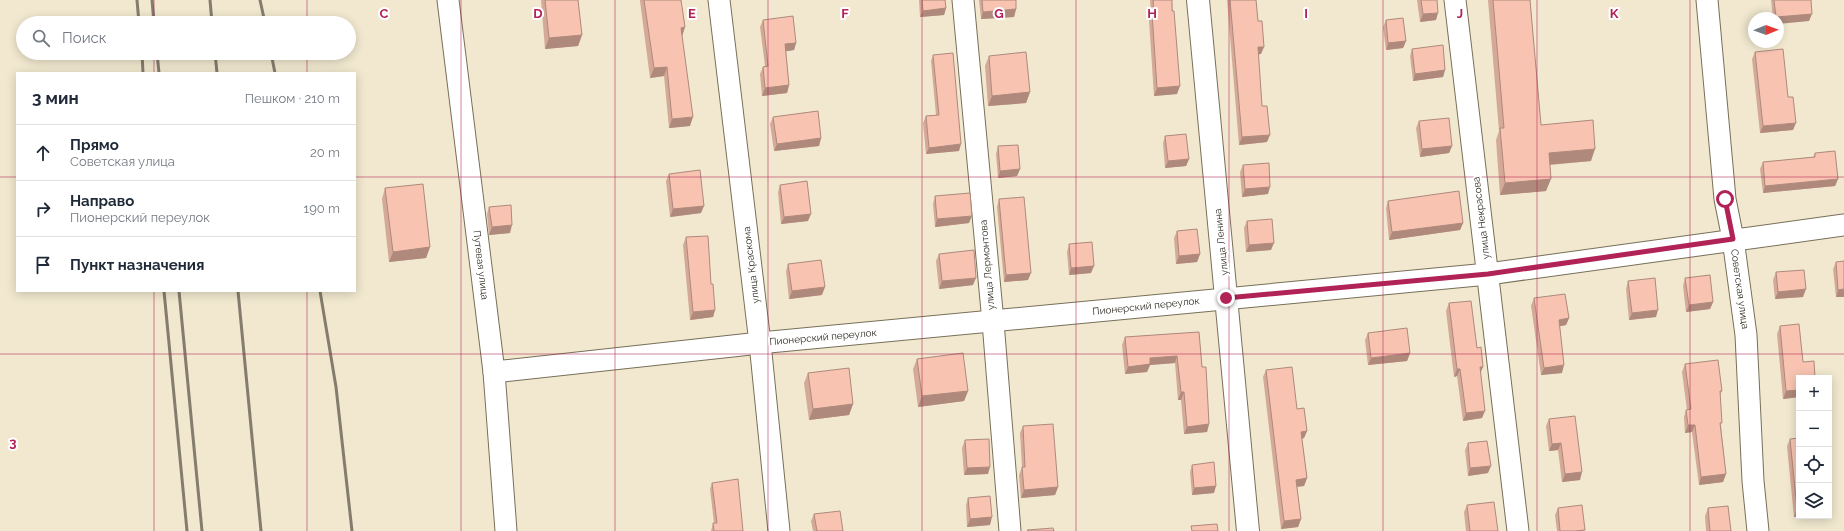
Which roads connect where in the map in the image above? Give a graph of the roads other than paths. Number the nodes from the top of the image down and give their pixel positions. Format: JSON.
{"nodes":[{"id":1,"x":448,"y":0,"type":"edge"},
{"id":2,"x":719,"y":0,"type":"edge"},
{"id":3,"x":963,"y":0,"type":"edge"},
{"id":4,"x":1198,"y":0,"type":"edge"},
{"id":5,"x":1456,"y":0,"type":"edge"},
{"id":6,"x":1707,"y":0,"type":"edge"},
{"id":7,"x":1844,"y":225,"type":"edge"},
{"id":8,"x":1733,"y":239,"type":"junction"},
{"id":9,"x":1488,"y":274,"type":"junction"},
{"id":10,"x":1226,"y":298,"type":"junction"},
{"id":11,"x":993,"y":322,"type":"junction"},
{"id":12,"x":760,"y":343,"type":"junction"},
{"id":13,"x":494,"y":372,"type":"junction"},
{"id":14,"x":506,"y":531,"type":"edge"},
{"id":15,"x":780,"y":531,"type":"edge"},
{"id":16,"x":1010,"y":531,"type":"edge"},
{"id":17,"x":1248,"y":531,"type":"edge"},
{"id":18,"x":1518,"y":531,"type":"edge"},
{"id":19,"x":1758,"y":531,"type":"edge"}],
"edges":[{"from":1,"to":13,"type":"street","name":"Путевая улица"},
{"from":2,"to":12,"type":"street","name":"улица Краскома"},
{"from":3,"to":11,"type":"street","name":"улица Лермонтова"},
{"from":4,"to":10,"type":"main road","name":"улица Ленина"},
{"from":5,"to":9,"type":"street","name":"улица Некрасова"},
{"from":6,"to":8,"type":"street","name":"Советская улица"},
{"from":7,"to":8,"type":"street","name":"Пионерский переулок"},
{"from":8,"to":9,"type":"street","name":"Пионерский переулок"},
{"from":8,"to":19,"type":"street","name":"Советская улица"},
{"from":9,"to":10,"type":"street","name":"Пионерский переулок"},
{"from":9,"to":18,"type":"street","name":"улица Некрасова"},
{"from":10,"to":11,"type":"street","name":"Пионерский переулок"},
{"from":10,"to":17,"type":"main road","name":"улица Ленина"},
{"from":11,"to":12,"type":"street","name":"Пионерский переулок"},
{"from":11,"to":16,"type":"street","name":"улица Лермонтова"},
{"from":12,"to":13,"type":"street","name":"Пионерский переулок"},
{"from":12,"to":15,"type":"street","name":"улица Краскома"},
{"from":13,"to":14,"type":"street","name":"Путевая улица"}]}
